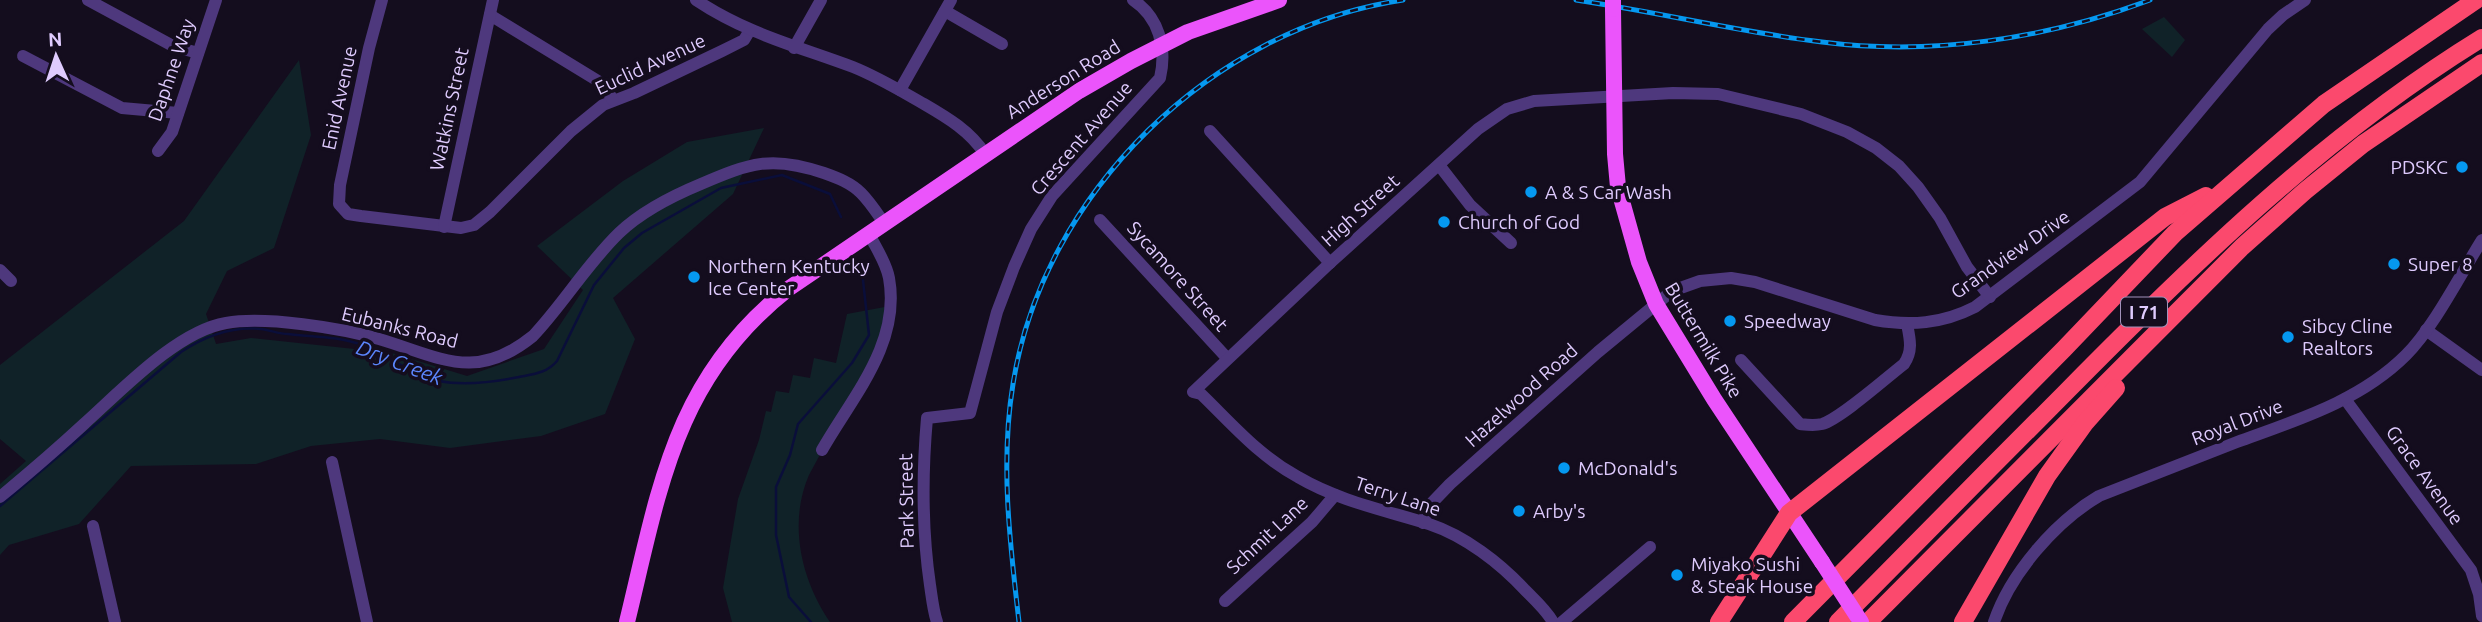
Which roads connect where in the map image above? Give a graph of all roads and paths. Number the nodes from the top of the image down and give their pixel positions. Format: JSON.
{"nodes":[{"id":1,"x":88,"y":0,"type":"edge"},
{"id":2,"x":216,"y":0,"type":"edge"},
{"id":3,"x":382,"y":0,"type":"edge"},
{"id":4,"x":493,"y":0,"type":"edge"},
{"id":5,"x":696,"y":0,"type":"edge"},
{"id":6,"x":821,"y":0,"type":"edge"},
{"id":7,"x":1133,"y":0,"type":"edge"},
{"id":8,"x":1279,"y":0,"type":"edge"},
{"id":9,"x":1613,"y":0,"type":"edge"},
{"id":10,"x":2305,"y":0,"type":"edge"},
{"id":11,"x":2476,"y":0,"type":"edge"},
{"id":12,"x":948,"y":6,"type":"edge"},
{"id":13,"x":489,"y":15,"type":"junction"},
{"id":14,"x":750,"y":30,"type":"junction"},
{"id":15,"x":2482,"y":38,"type":"edge"},
{"id":16,"x":1002,"y":44,"type":"dead end"},
{"id":17,"x":1161,"y":45,"type":"junction"},
{"id":18,"x":794,"y":48,"type":"junction"},
{"id":19,"x":198,"y":53,"type":"junction"},
{"id":20,"x":23,"y":55,"type":"dead end"},
{"id":21,"x":2482,"y":64,"type":"edge"},
{"id":22,"x":900,"y":90,"type":"junction"},
{"id":23,"x":1614,"y":97,"type":"junction"},
{"id":24,"x":613,"y":100,"type":"junction"},
{"id":25,"x":178,"y":113,"type":"junction"},
{"id":26,"x":2395,"y":123,"type":"junction"},
{"id":27,"x":1210,"y":131,"type":"dead end"},
{"id":28,"x":158,"y":151,"type":"dead end"},
{"id":29,"x":985,"y":154,"type":"junction"},
{"id":30,"x":1439,"y":165,"type":"junction"},
{"id":31,"x":2229,"y":184,"type":"junction"},
{"id":32,"x":339,"y":204,"type":"joint"},
{"id":33,"x":1100,"y":220,"type":"dead end"},
{"id":34,"x":884,"y":223,"type":"junction"},
{"id":35,"x":444,"y":227,"type":"junction"},
{"id":36,"x":869,"y":233,"type":"junction"},
{"id":37,"x":2482,"y":240,"type":"edge"},
{"id":38,"x":1511,"y":243,"type":"dead end"},
{"id":39,"x":1330,"y":263,"type":"junction"},
{"id":40,"x":0,"y":270,"type":"edge"},
{"id":41,"x":11,"y":281,"type":"dead end"},
{"id":42,"x":1990,"y":297,"type":"junction"},
{"id":43,"x":1656,"y":304,"type":"junction"},
{"id":44,"x":1907,"y":324,"type":"junction"},
{"id":45,"x":2426,"y":330,"type":"junction"},
{"id":46,"x":1227,"y":358,"type":"junction"},
{"id":47,"x":1741,"y":360,"type":"dead end"},
{"id":48,"x":2482,"y":370,"type":"edge"},
{"id":49,"x":2345,"y":399,"type":"junction"},
{"id":50,"x":967,"y":414,"type":"joint"},
{"id":51,"x":1223,"y":416,"type":"joint"},
{"id":52,"x":822,"y":450,"type":"dead end"},
{"id":53,"x":332,"y":462,"type":"dead end"},
{"id":54,"x":1335,"y":495,"type":"junction"},
{"id":55,"x":0,"y":497,"type":"edge"},
{"id":56,"x":1788,"y":513,"type":"junction"},
{"id":57,"x":1423,"y":523,"type":"junction"},
{"id":58,"x":93,"y":526,"type":"dead end"},
{"id":59,"x":1650,"y":547,"type":"dead end"},
{"id":60,"x":1225,"y":601,"type":"dead end"},
{"id":61,"x":2482,"y":616,"type":"edge"},
{"id":62,"x":115,"y":622,"type":"edge"},
{"id":63,"x":368,"y":622,"type":"edge"},
{"id":64,"x":627,"y":622,"type":"edge"},
{"id":65,"x":937,"y":622,"type":"edge"},
{"id":66,"x":1553,"y":622,"type":"edge"},
{"id":67,"x":1562,"y":622,"type":"edge"},
{"id":68,"x":1719,"y":622,"type":"edge"},
{"id":69,"x":1793,"y":622,"type":"edge"},
{"id":70,"x":1838,"y":622,"type":"edge"},
{"id":71,"x":1861,"y":622,"type":"edge"},
{"id":72,"x":1868,"y":622,"type":"edge"},
{"id":73,"x":1963,"y":622,"type":"edge"},
{"id":74,"x":1994,"y":622,"type":"edge"}],
"edges":[{"from":1,"to":19,"type":"street"},
{"from":2,"to":19,"type":"street","name":"Daphne Way"},
{"from":3,"to":32,"type":"street","name":"Enid Avenue"},
{"from":4,"to":13,"type":"street","name":"Watkins Street"},
{"from":5,"to":14,"type":"street"},
{"from":6,"to":18,"type":"street"},
{"from":7,"to":17,"type":"street"},
{"from":8,"to":17,"type":"main road","name":"Anderson Road"},
{"from":9,"to":23,"type":"main road","name":"Buttermilk Pike"},
{"from":10,"to":42,"type":"street","name":"Grandview Drive"},
{"from":11,"to":31,"type":"highway","number":"I 71"},
{"from":12,"to":16,"type":"street"},
{"from":12,"to":22,"type":"street"},
{"from":13,"to":24,"type":"street"},
{"from":13,"to":35,"type":"street","name":"Watkins Street"},
{"from":14,"to":18,"type":"street"},
{"from":14,"to":24,"type":"street","name":"Euclid Avenue"},
{"from":15,"to":70,"type":"highway","number":"I 71"},
{"from":17,"to":29,"type":"main road","name":"Anderson Road"},
{"from":17,"to":50,"type":"street","name":"Crescent Avenue"},
{"from":18,"to":22,"type":"street"},
{"from":19,"to":25,"type":"street","name":"Daphne Way"},
{"from":20,"to":25,"type":"street"},
{"from":21,"to":26,"type":"highway"},
{"from":22,"to":29,"type":"street"},
{"from":23,"to":30,"type":"street","name":"High Street"},
{"from":23,"to":42,"type":"street","name":"High Street"},
{"from":23,"to":43,"type":"main road","name":"Buttermilk Pike"},
{"from":24,"to":35,"type":"street","name":"Euclid Avenue"},
{"from":25,"to":28,"type":"street","name":"Daphne Way"},
{"from":26,"to":72,"type":"highway"},
{"from":26,"to":73,"type":"highway"},
{"from":27,"to":39,"type":"street"},
{"from":29,"to":34,"type":"main road","name":"Anderson Road"},
{"from":30,"to":38,"type":"street"},
{"from":30,"to":39,"type":"street","name":"High Street"},
{"from":31,"to":56,"type":"highway"},
{"from":31,"to":69,"type":"highway","number":"I 71"},
{"from":32,"to":35,"type":"street","name":"Euclid Avenue"},
{"from":33,"to":46,"type":"street","name":"Sycamore Street"},
{"from":34,"to":36,"type":"main road","name":"Anderson Road"},
{"from":34,"to":55,"type":"street","name":"Eubanks Road"},
{"from":36,"to":52,"type":"street"},
{"from":36,"to":64,"type":"main road","name":"Anderson Road"},
{"from":37,"to":45,"type":"street","name":"Royal Drive"},
{"from":39,"to":46,"type":"street","name":"High Street"},
{"from":40,"to":41,"type":"street"},
{"from":42,"to":44,"type":"street","name":"Grandview Drive"},
{"from":43,"to":44,"type":"street","name":"Grandview Drive"},
{"from":43,"to":56,"type":"main road","name":"Buttermilk Pike"},
{"from":43,"to":57,"type":"street","name":"Hazelwood Road"},
{"from":44,"to":47,"type":"street"},
{"from":45,"to":48,"type":"street"},
{"from":45,"to":49,"type":"street","name":"Royal Drive"},
{"from":46,"to":51,"type":"street","name":"High Street"},
{"from":49,"to":61,"type":"street","name":"Grace Avenue"},
{"from":49,"to":74,"type":"street","name":"Royal Drive"},
{"from":50,"to":65,"type":"street","name":"Park Street"},
{"from":51,"to":54,"type":"street","name":"Terry Lane"},
{"from":53,"to":63,"type":"street"},
{"from":54,"to":57,"type":"street","name":"Terry Lane"},
{"from":54,"to":60,"type":"street","name":"Schmit Lane"},
{"from":56,"to":68,"type":"highway"},
{"from":56,"to":71,"type":"main road","name":"Buttermilk Pike","bridge":true},
{"from":57,"to":66,"type":"street","name":"Terry Lane"},
{"from":58,"to":62,"type":"street"},
{"from":59,"to":67,"type":"street"}]}
